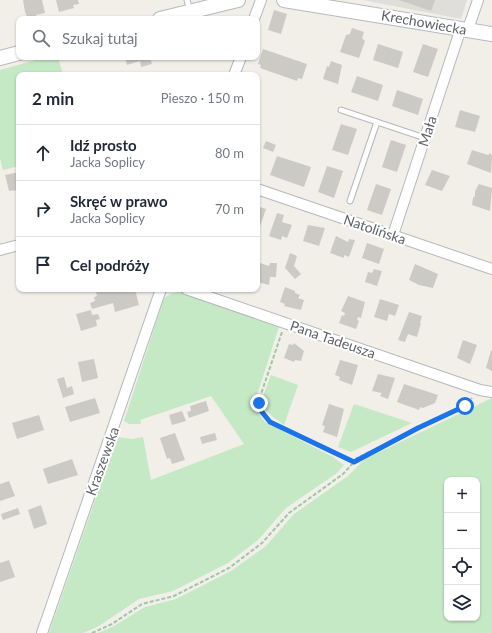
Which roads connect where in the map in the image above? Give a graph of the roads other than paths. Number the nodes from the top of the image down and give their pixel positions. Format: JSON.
{"nodes":[{"id":1,"x":238,"y":0,"type":"edge"},
{"id":2,"x":261,"y":0,"type":"edge"},
{"id":3,"x":284,"y":0,"type":"edge"},
{"id":4,"x":478,"y":0,"type":"edge"},
{"id":5,"x":188,"y":6,"type":"edge"},
{"id":6,"x":166,"y":16,"type":"edge"},
{"id":7,"x":255,"y":16,"type":"edge"},
{"id":8,"x":464,"y":28,"type":"junction"},
{"id":9,"x":492,"y":34,"type":"edge"},
{"id":10,"x":16,"y":55,"type":"edge"},
{"id":11,"x":0,"y":58,"type":"edge"},
{"id":12,"x":240,"y":60,"type":"edge"},
{"id":13,"x":235,"y":72,"type":"edge"},
{"id":14,"x":341,"y":110,"type":"dead end"},
{"id":15,"x":377,"y":122,"type":"junction"},
{"id":16,"x":425,"y":138,"type":"junction"},
{"id":17,"x":260,"y":190,"type":"edge"},
{"id":18,"x":350,"y":201,"type":"dead end"},
{"id":19,"x":394,"y":235,"type":"junction"},
{"id":20,"x":16,"y":246,"type":"edge"},
{"id":21,"x":0,"y":250,"type":"edge"},
{"id":22,"x":492,"y":268,"type":"edge"},
{"id":23,"x":160,"y":292,"type":"edge"},
{"id":24,"x":195,"y":292,"type":"edge"},
{"id":25,"x":492,"y":392,"type":"edge"},
{"id":26,"x":42,"y":633,"type":"edge"}],
"edges":[{"from":1,"to":5,"type":"street"},
{"from":2,"to":7,"type":"street"},
{"from":3,"to":8,"type":"street","name":"Krechowiecka"},
{"from":4,"to":8,"type":"street","name":"Mała"},
{"from":5,"to":6,"type":"street"},
{"from":8,"to":9,"type":"street","name":"Krechowiecka"},
{"from":8,"to":16,"type":"street","name":"Mała"},
{"from":10,"to":11,"type":"street"},
{"from":12,"to":13,"type":"street"},
{"from":14,"to":15,"type":"lane"},
{"from":15,"to":16,"type":"lane"},
{"from":15,"to":18,"type":"lane"},
{"from":16,"to":19,"type":"street","name":"Mała"},
{"from":17,"to":19,"type":"street","name":"Natolińska"},
{"from":19,"to":22,"type":"street","name":"Natolińska"},
{"from":20,"to":21,"type":"street"},
{"from":23,"to":26,"type":"street","name":"Kraszewska"},
{"from":24,"to":25,"type":"street","name":"Pana Tadeusza"}]}
